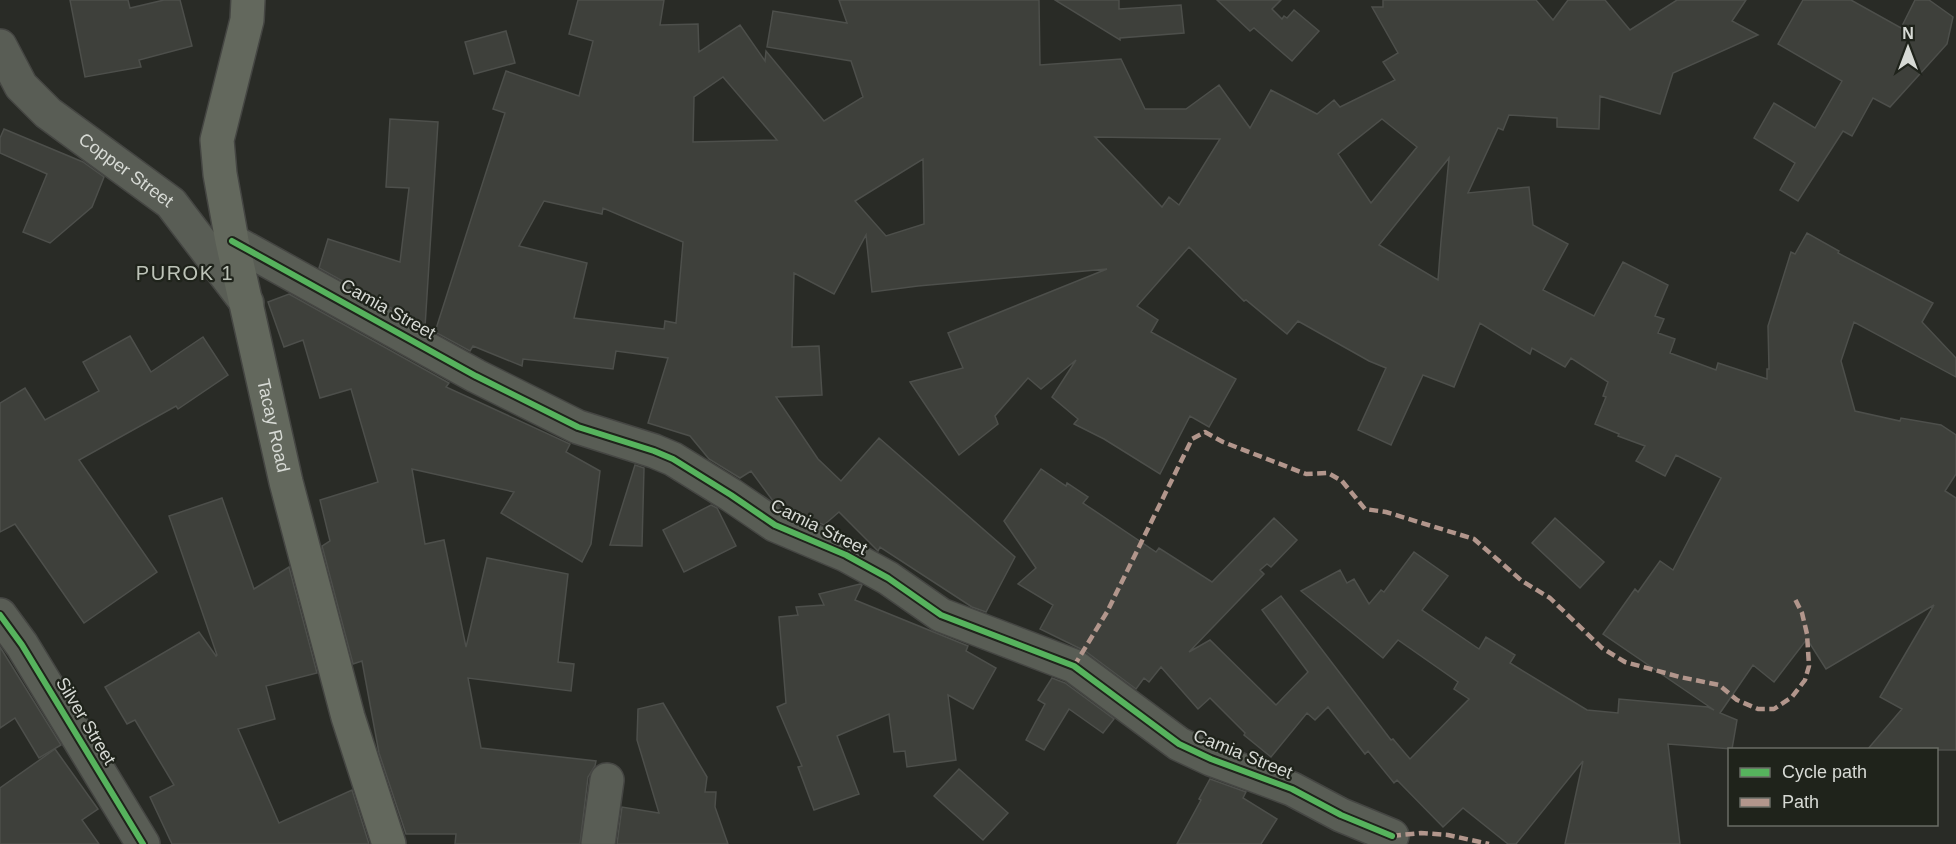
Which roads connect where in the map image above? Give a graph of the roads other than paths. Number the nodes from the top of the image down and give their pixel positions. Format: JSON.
{"nodes":[{"id":1,"x":248,"y":0,"type":"edge"},
{"id":2,"x":0,"y":46,"type":"edge"},
{"id":3,"x":232,"y":242,"type":"junction"},
{"id":4,"x":246,"y":303,"type":"junction"},
{"id":5,"x":0,"y":615,"type":"edge"},
{"id":6,"x":607,"y":780,"type":"dead end"},
{"id":7,"x":1392,"y":836,"type":"dead end"},
{"id":8,"x":143,"y":844,"type":"edge"},
{"id":9,"x":389,"y":844,"type":"edge"},
{"id":10,"x":598,"y":844,"type":"edge"}],
"edges":[{"from":1,"to":3,"type":"main road","name":"Tacay Road"},
{"from":2,"to":4,"type":"street","name":"Copper Street"},
{"from":3,"to":4,"type":"main road","name":"Tacay Road"},
{"from":3,"to":7,"type":"street","name":"Camia Street"},
{"from":4,"to":9,"type":"main road","name":"Tacay Road"},
{"from":5,"to":8,"type":"street","name":"Silver Street"},
{"from":6,"to":10,"type":"street"}]}
